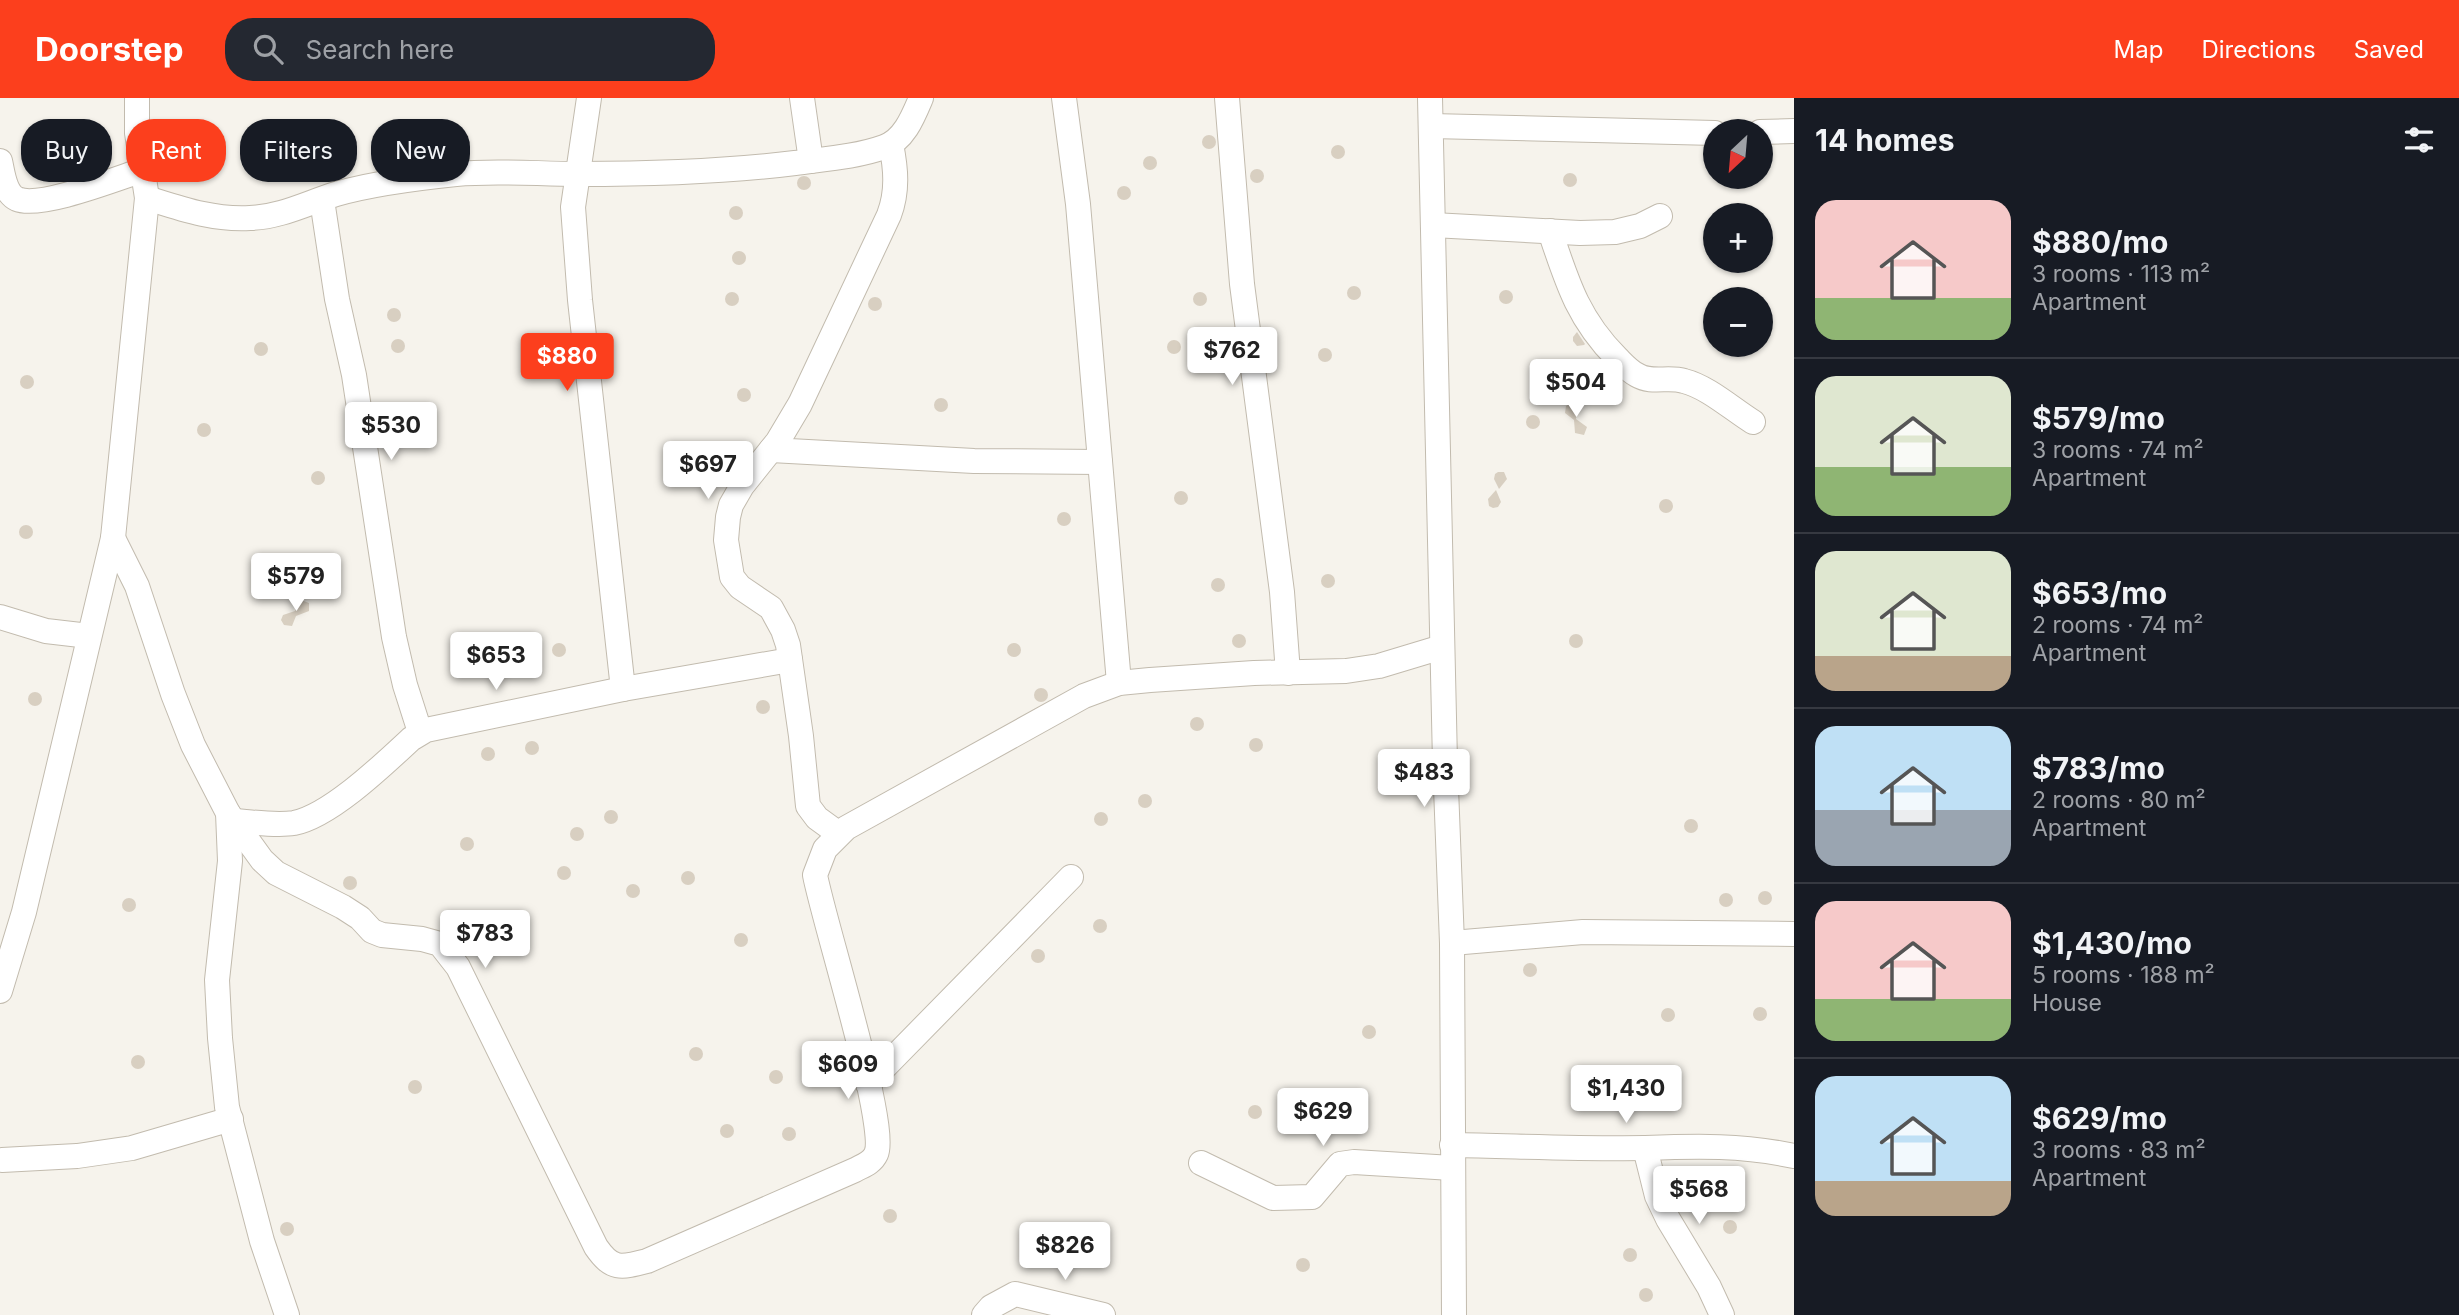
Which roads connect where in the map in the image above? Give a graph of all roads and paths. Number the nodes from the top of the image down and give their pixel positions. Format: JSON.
{"nodes":[{"id":1,"x":137,"y":98,"type":"edge"},
{"id":2,"x":589,"y":98,"type":"edge"},
{"id":3,"x":802,"y":98,"type":"edge"},
{"id":4,"x":921,"y":98,"type":"edge"},
{"id":5,"x":1064,"y":98,"type":"edge"},
{"id":6,"x":1227,"y":98,"type":"edge"},
{"id":7,"x":1430,"y":98,"type":"edge"},
{"id":8,"x":137,"y":119,"type":"edge"},
{"id":9,"x":1431,"y":126,"type":"junction"},
{"id":10,"x":1794,"y":131,"type":"edge"},
{"id":11,"x":1773,"y":132,"type":"edge"},
{"id":12,"x":1703,"y":133,"type":"edge"},
{"id":13,"x":891,"y":144,"type":"junction"},
{"id":14,"x":0,"y":161,"type":"edge"},
{"id":15,"x":811,"y":161,"type":"junction"},
{"id":16,"x":578,"y":174,"type":"junction"},
{"id":17,"x":126,"y":175,"type":"edge"},
{"id":18,"x":145,"y":182,"type":"edge"},
{"id":19,"x":147,"y":198,"type":"junction"},
{"id":20,"x":322,"y":200,"type":"junction"},
{"id":21,"x":1660,"y":216,"type":"dead end"},
{"id":22,"x":1433,"y":225,"type":"junction"},
{"id":23,"x":1550,"y":231,"type":"junction"},
{"id":24,"x":1753,"y":422,"type":"dead end"},
{"id":25,"x":771,"y":450,"type":"junction"},
{"id":26,"x":1100,"y":462,"type":"junction"},
{"id":27,"x":113,"y":538,"type":"junction"},
{"id":28,"x":0,"y":617,"type":"edge"},
{"id":29,"x":89,"y":636,"type":"junction"},
{"id":30,"x":1443,"y":647,"type":"junction"},
{"id":31,"x":790,"y":660,"type":"junction"},
{"id":32,"x":1288,"y":673,"type":"junction"},
{"id":33,"x":1119,"y":683,"type":"junction"},
{"id":34,"x":623,"y":689,"type":"junction"},
{"id":35,"x":420,"y":732,"type":"junction"},
{"id":36,"x":231,"y":817,"type":"junction"},
{"id":37,"x":839,"y":834,"type":"junction"},
{"id":38,"x":1071,"y":877,"type":"dead end"},
{"id":39,"x":1794,"y":934,"type":"edge"},
{"id":40,"x":1452,"y":943,"type":"junction"},
{"id":41,"x":0,"y":991,"type":"edge"},
{"id":42,"x":868,"y":1084,"type":"junction"},
{"id":43,"x":231,"y":1119,"type":"junction"},
{"id":44,"x":1645,"y":1148,"type":"junction"},
{"id":45,"x":1794,"y":1156,"type":"edge"},
{"id":46,"x":1452,"y":1157,"type":"junction"},
{"id":47,"x":2,"y":1160,"type":"dead end"},
{"id":48,"x":1201,"y":1163,"type":"dead end"},
{"id":49,"x":287,"y":1315,"type":"edge"},
{"id":50,"x":984,"y":1315,"type":"edge"},
{"id":51,"x":1103,"y":1315,"type":"edge"},
{"id":52,"x":1454,"y":1315,"type":"edge"},
{"id":53,"x":1722,"y":1315,"type":"edge"}],
"edges":[{"from":1,"to":8,"type":"street"},
{"from":2,"to":16,"type":"street"},
{"from":3,"to":15,"type":"street"},
{"from":4,"to":13,"type":"street"},
{"from":5,"to":26,"type":"street"},
{"from":6,"to":32,"type":"street"},
{"from":7,"to":9,"type":"street"},
{"from":9,"to":12,"type":"street"},
{"from":9,"to":22,"type":"street"},
{"from":10,"to":11,"type":"street"},
{"from":13,"to":15,"type":"street"},
{"from":13,"to":25,"type":"street"},
{"from":14,"to":17,"type":"street"},
{"from":15,"to":16,"type":"street"},
{"from":16,"to":20,"type":"street"},
{"from":16,"to":34,"type":"street"},
{"from":18,"to":19,"type":"street"},
{"from":19,"to":20,"type":"street"},
{"from":19,"to":27,"type":"street"},
{"from":20,"to":35,"type":"street"},
{"from":21,"to":23,"type":"street"},
{"from":22,"to":23,"type":"street"},
{"from":22,"to":30,"type":"street"},
{"from":23,"to":24,"type":"street"},
{"from":25,"to":26,"type":"street"},
{"from":25,"to":31,"type":"street"},
{"from":26,"to":33,"type":"street"},
{"from":27,"to":29,"type":"street"},
{"from":27,"to":36,"type":"street"},
{"from":28,"to":29,"type":"street"},
{"from":29,"to":41,"type":"street"},
{"from":30,"to":32,"type":"street"},
{"from":30,"to":40,"type":"street"},
{"from":31,"to":34,"type":"street"},
{"from":31,"to":37,"type":"street"},
{"from":32,"to":33,"type":"street"},
{"from":33,"to":37,"type":"street"},
{"from":34,"to":35,"type":"street"},
{"from":35,"to":36,"type":"street"},
{"from":36,"to":42,"type":"street"},
{"from":36,"to":43,"type":"street"},
{"from":37,"to":42,"type":"street"},
{"from":38,"to":42,"type":"street"},
{"from":39,"to":40,"type":"street"},
{"from":40,"to":46,"type":"street"},
{"from":43,"to":47,"type":"street"},
{"from":43,"to":49,"type":"street"},
{"from":44,"to":45,"type":"street"},
{"from":44,"to":46,"type":"street"},
{"from":44,"to":53,"type":"street"},
{"from":46,"to":48,"type":"street"},
{"from":46,"to":52,"type":"street"},
{"from":50,"to":51,"type":"street"}]}
